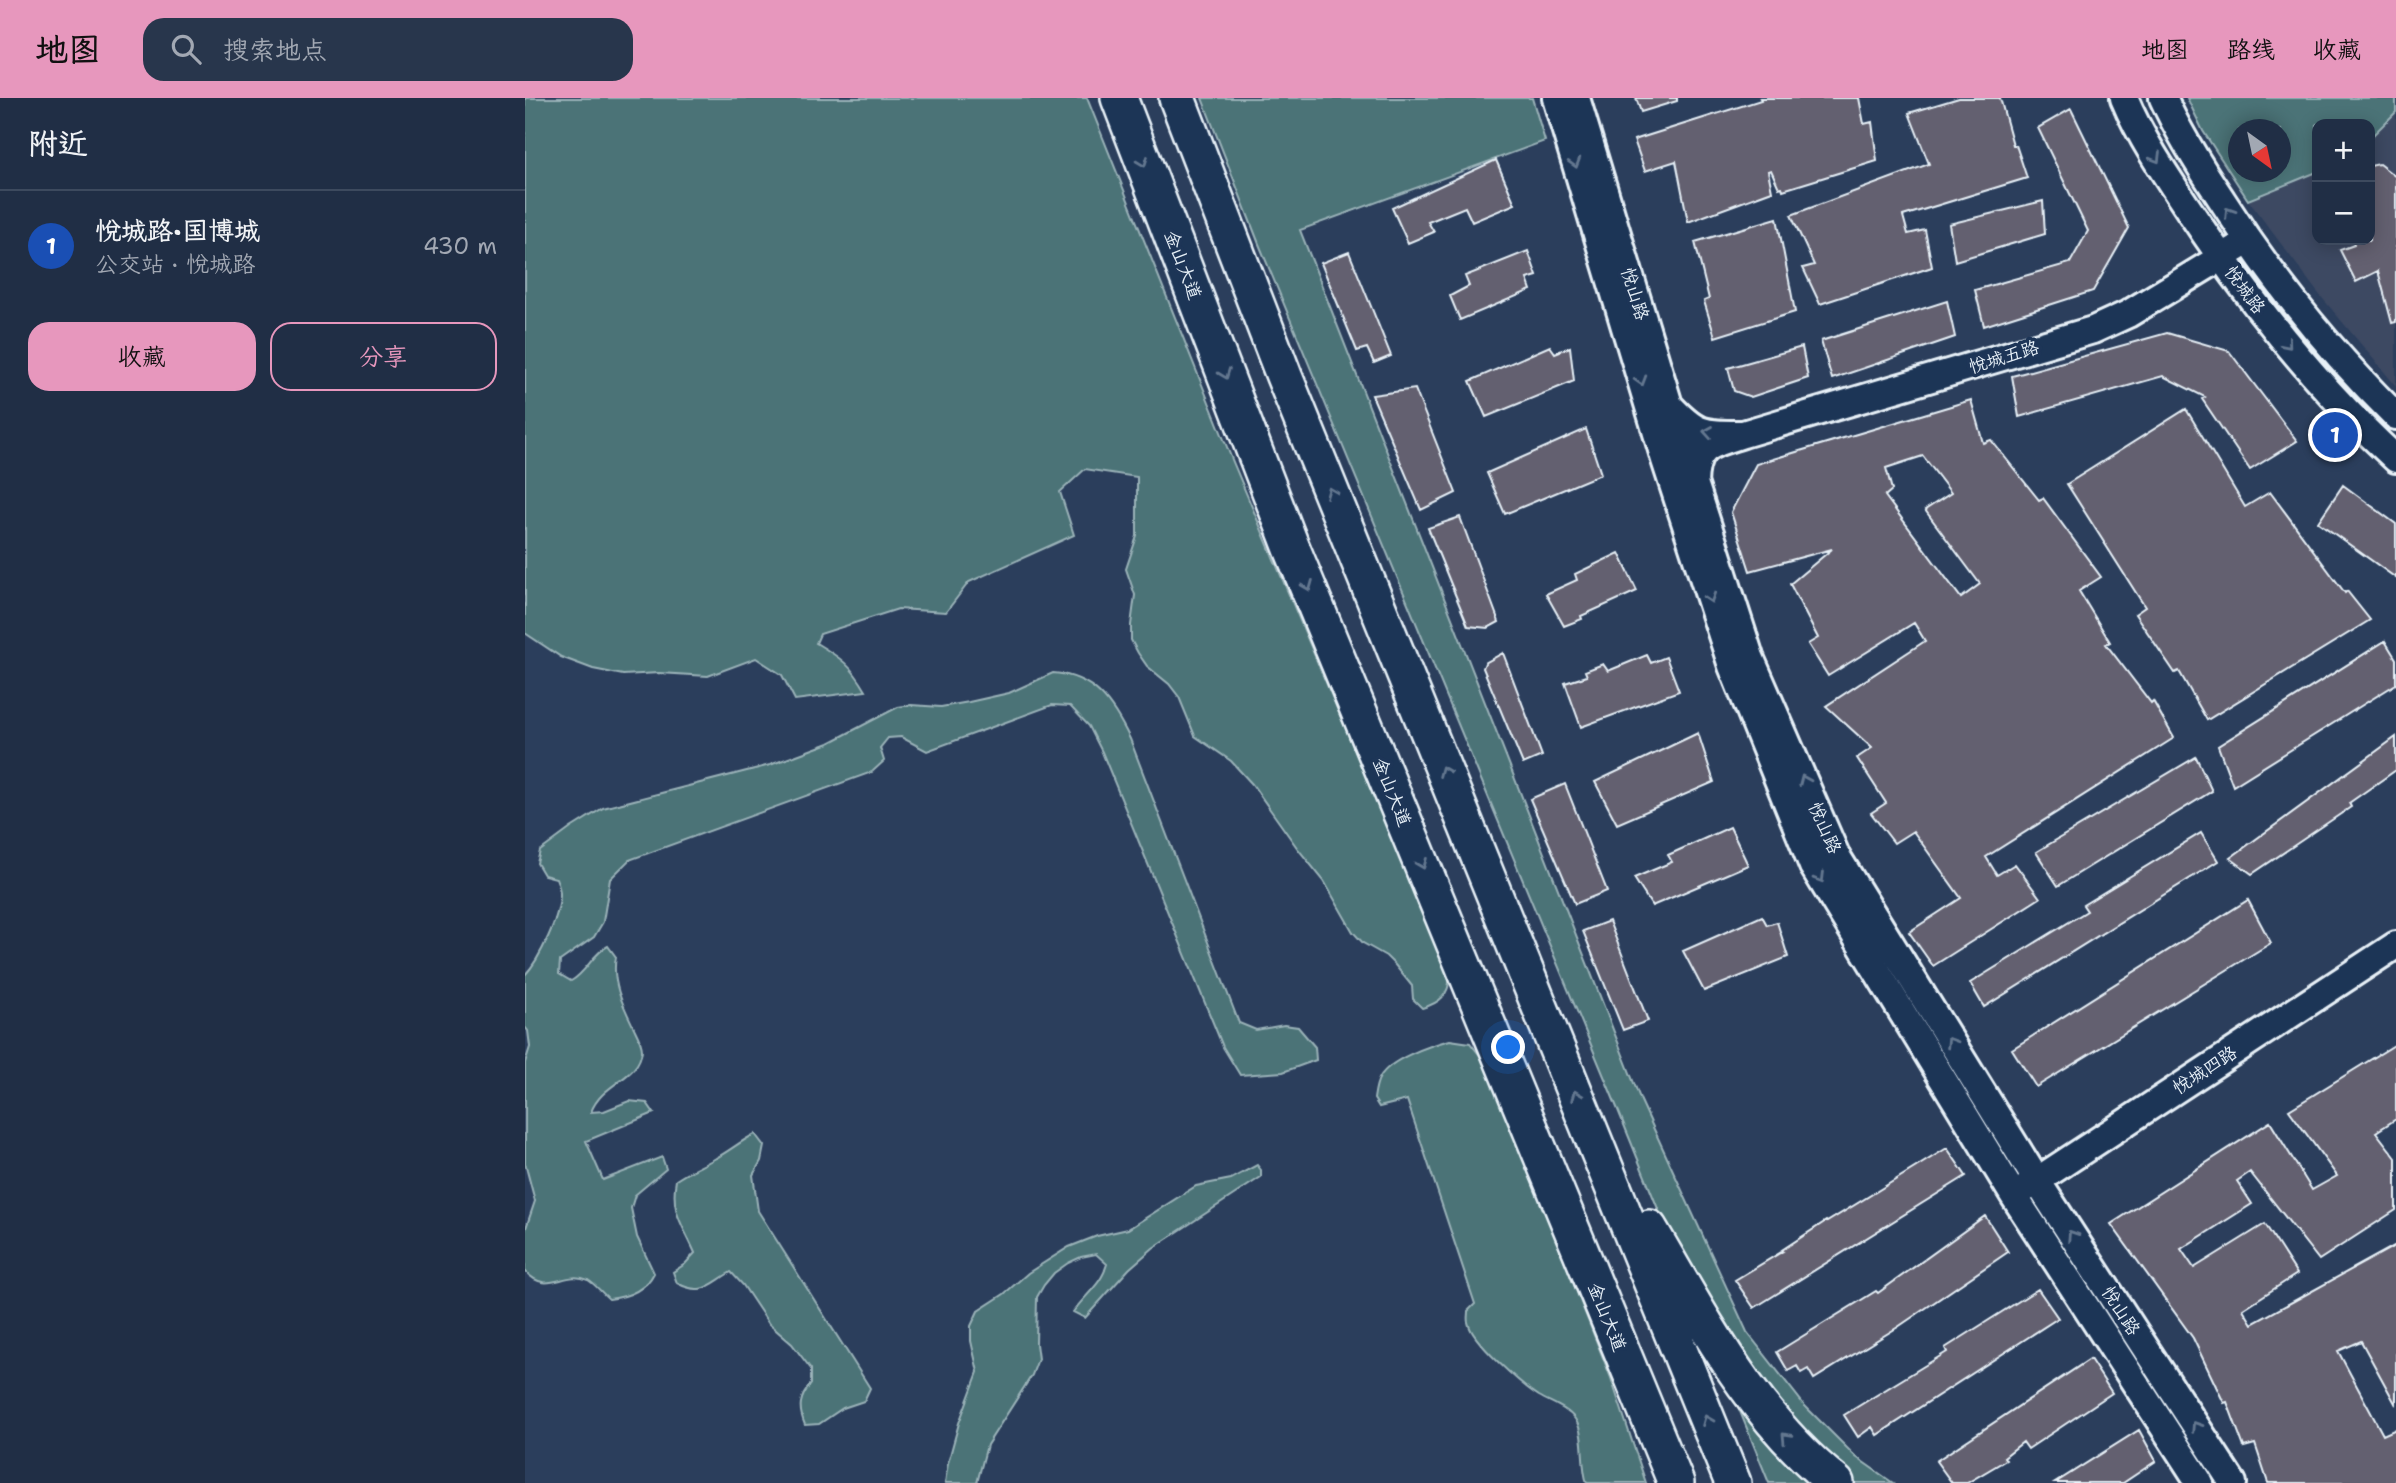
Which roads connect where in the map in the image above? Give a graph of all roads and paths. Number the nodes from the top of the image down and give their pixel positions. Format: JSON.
{"nodes":[{"id":1,"x":1119,"y":98,"type":"edge"},
{"id":2,"x":1177,"y":98,"type":"edge"},
{"id":3,"x":1556,"y":98,"type":"edge"},
{"id":4,"x":1576,"y":98,"type":"edge"},
{"id":5,"x":2124,"y":98,"type":"edge"},
{"id":6,"x":2163,"y":98,"type":"edge"},
{"id":7,"x":2248,"y":241,"type":"junction"},
{"id":8,"x":2221,"y":258,"type":"junction"},
{"id":9,"x":1668,"y":405,"type":"junction"},
{"id":10,"x":2396,"y":416,"type":"edge"},
{"id":11,"x":1743,"y":435,"type":"junction"},
{"id":12,"x":2396,"y":459,"type":"edge"},
{"id":13,"x":1694,"y":486,"type":"junction"},
{"id":14,"x":2396,"y":945,"type":"edge"},
{"id":15,"x":1590,"y":1130,"type":"junction"},
{"id":16,"x":2037,"y":1181,"type":"junction"},
{"id":17,"x":2014,"y":1196,"type":"junction"},
{"id":18,"x":1646,"y":1410,"type":"junction"},
{"id":19,"x":1668,"y":1483,"type":"edge"},
{"id":20,"x":1676,"y":1483,"type":"edge"},
{"id":21,"x":1733,"y":1483,"type":"edge"},
{"id":22,"x":1836,"y":1483,"type":"edge"},
{"id":23,"x":2200,"y":1483,"type":"edge"},
{"id":24,"x":2233,"y":1483,"type":"edge"}],
"edges":[{"from":1,"to":18,"type":"highway","name":"金山大道","one_way":true},
{"from":15,"to":2,"type":"highway","one_way":true},
{"from":3,"to":17,"type":"main road","name":"悦山路","one_way":true},
{"from":4,"to":9,"type":"main road","name":"悦山路"},
{"from":5,"to":8,"type":"main road","name":"悦城路","one_way":true},
{"from":7,"to":6,"type":"main road","name":"悦城路","one_way":true},
{"from":7,"to":8,"type":"main road","name":"悦城五路"},
{"from":7,"to":10,"type":"main road","name":"悦城路"},
{"from":8,"to":11,"type":"main road","name":"悦城五路"},
{"from":8,"to":12,"type":"main road","name":"悦城路","one_way":true},
{"from":11,"to":9,"type":"main road","one_way":true},
{"from":9,"to":13,"type":"main road","name":"悦山路"},
{"from":11,"to":13,"type":"main road","name":"悦城五路"},
{"from":16,"to":13,"type":"main road","name":"悦山路","one_way":true},
{"from":14,"to":16,"type":"main road","name":"悦城四路"},
{"from":21,"to":15,"type":"highway","one_way":true},
{"from":22,"to":15,"type":"highway","one_way":true},
{"from":16,"to":17,"type":"main road","name":"悦城四路"},
{"from":24,"to":16,"type":"main road","name":"悦山路","one_way":true},
{"from":17,"to":23,"type":"main road","name":"悦山路"},
{"from":18,"to":19,"type":"highway"},
{"from":18,"to":20,"type":"highway","name":"金山大道"}]}
